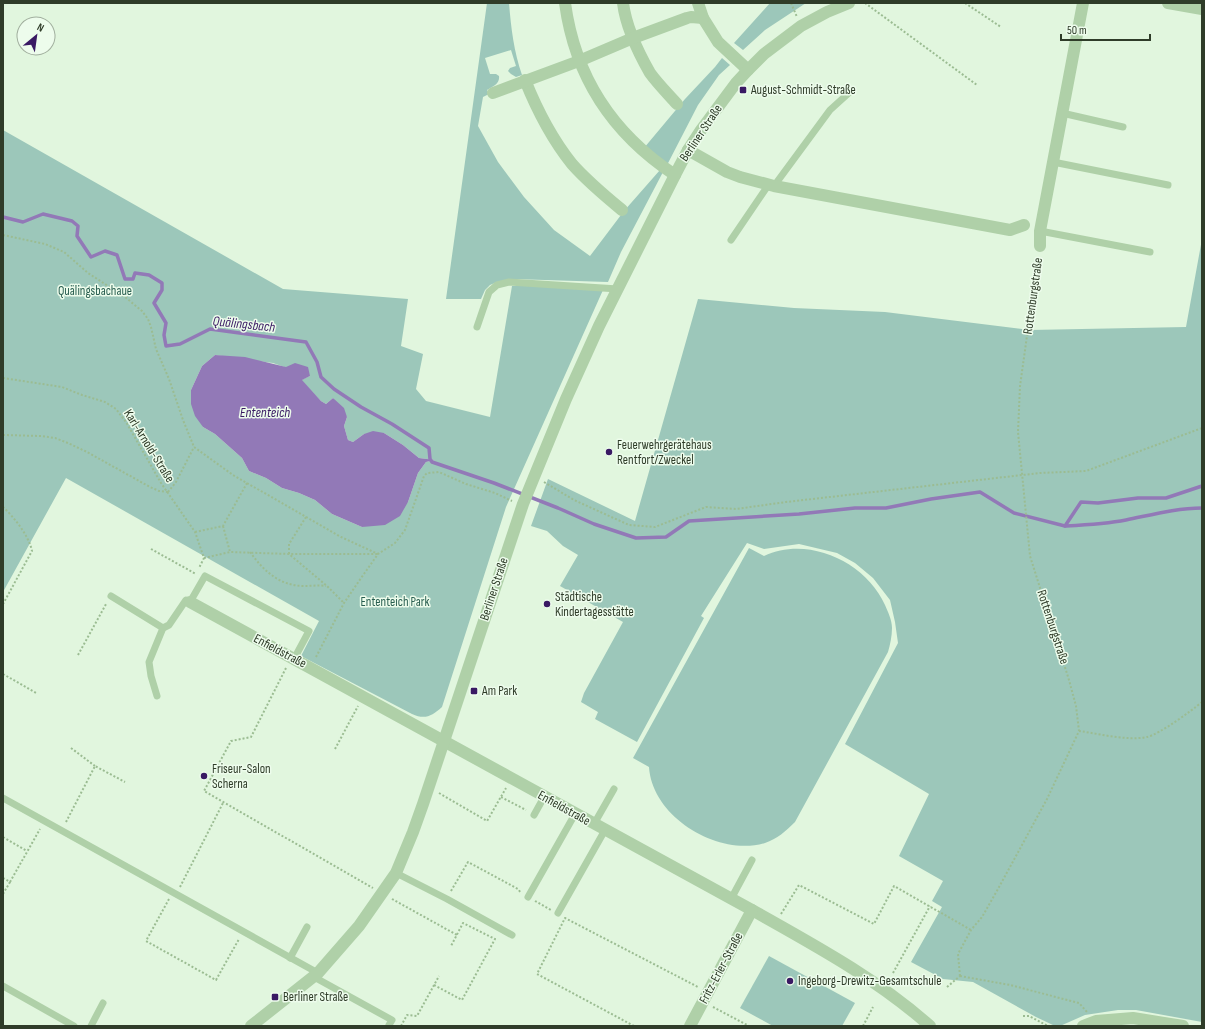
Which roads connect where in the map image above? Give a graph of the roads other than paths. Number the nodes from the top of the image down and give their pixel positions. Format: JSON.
{"nodes":[{"id":1,"x":565,"y":3,"type":"edge"},
{"id":2,"x":623,"y":3,"type":"edge"},
{"id":3,"x":698,"y":3,"type":"edge"},
{"id":4,"x":850,"y":3,"type":"edge"},
{"id":5,"x":1083,"y":3,"type":"edge"},
{"id":6,"x":1168,"y":3,"type":"edge"},
{"id":7,"x":1202,"y":9,"type":"edge"},
{"id":8,"x":703,"y":18,"type":"junction"},
{"id":9,"x":633,"y":38,"type":"junction"},
{"id":10,"x":579,"y":61,"type":"junction"},
{"id":11,"x":748,"y":70,"type":"junction"},
{"id":12,"x":525,"y":80,"type":"junction"},
{"id":13,"x":851,"y":91,"type":"dead end"},
{"id":14,"x":493,"y":93,"type":"dead end"},
{"id":15,"x":677,"y":104,"type":"dead end"},
{"id":16,"x":1062,"y":113,"type":"junction"},
{"id":17,"x":1123,"y":127,"type":"dead end"},
{"id":18,"x":688,"y":150,"type":"junction"},
{"id":19,"x":1053,"y":162,"type":"junction"},
{"id":20,"x":675,"y":175,"type":"junction"},
{"id":21,"x":772,"y":185,"type":"junction"},
{"id":22,"x":1168,"y":185,"type":"dead end"},
{"id":23,"x":622,"y":210,"type":"dead end"},
{"id":24,"x":1024,"y":225,"type":"dead end"},
{"id":25,"x":1040,"y":231,"type":"junction"},
{"id":26,"x":731,"y":240,"type":"dead end"},
{"id":27,"x":1040,"y":246,"type":"road end"},
{"id":28,"x":1150,"y":252,"type":"dead end"},
{"id":29,"x":618,"y":289,"type":"junction"},
{"id":30,"x":477,"y":328,"type":"dead end"},
{"id":31,"x":111,"y":596,"type":"road end"},
{"id":32,"x":190,"y":602,"type":"junction"},
{"id":33,"x":163,"y":628,"type":"junction"},
{"id":34,"x":293,"y":658,"type":"junction"},
{"id":35,"x":157,"y":696,"type":"dead end"},
{"id":36,"x":445,"y":742,"type":"junction"},
{"id":37,"x":614,"y":789,"type":"dead end"},
{"id":38,"x":544,"y":797,"type":"junction"},
{"id":39,"x":3,"y":798,"type":"edge"},
{"id":40,"x":575,"y":814,"type":"junction"},
{"id":41,"x":534,"y":815,"type":"road end"},
{"id":42,"x":599,"y":827,"type":"junction"},
{"id":43,"x":752,"y":860,"type":"dead end"},
{"id":44,"x":396,"y":873,"type":"junction"},
{"id":45,"x":528,"y":897,"type":"road end"},
{"id":46,"x":731,"y":899,"type":"junction"},
{"id":47,"x":752,"y":910,"type":"junction"},
{"id":48,"x":558,"y":913,"type":"road end"},
{"id":49,"x":307,"y":927,"type":"dead end"},
{"id":50,"x":512,"y":935,"type":"dead end"},
{"id":51,"x":290,"y":958,"type":"junction"},
{"id":52,"x":316,"y":975,"type":"junction"},
{"id":53,"x":3,"y":986,"type":"edge"},
{"id":54,"x":103,"y":1004,"type":"dead end"},
{"id":55,"x":389,"y":1025,"type":"dead end"},
{"id":56,"x":74,"y":1026,"type":"edge"},
{"id":57,"x":91,"y":1026,"type":"edge"},
{"id":58,"x":251,"y":1026,"type":"edge"},
{"id":59,"x":690,"y":1026,"type":"edge"},
{"id":60,"x":930,"y":1026,"type":"edge"},
{"id":61,"x":1083,"y":1026,"type":"edge"},
{"id":62,"x":1183,"y":1026,"type":"edge"}],
"edges":[{"from":1,"to":10,"type":"street"},
{"from":2,"to":9,"type":"street"},
{"from":3,"to":8,"type":"street"},
{"from":4,"to":11,"type":"street","name":"Berliner Straße"},
{"from":5,"to":16,"type":"street","name":"Rottenburgstraße"},
{"from":6,"to":7,"type":"street"},
{"from":8,"to":9,"type":"street"},
{"from":8,"to":11,"type":"street"},
{"from":9,"to":10,"type":"street"},
{"from":9,"to":15,"type":"street"},
{"from":10,"to":12,"type":"street"},
{"from":10,"to":20,"type":"street"},
{"from":11,"to":18,"type":"street","name":"Berliner Straße"},
{"from":12,"to":14,"type":"street"},
{"from":12,"to":23,"type":"street"},
{"from":13,"to":21,"type":"lane"},
{"from":16,"to":17,"type":"lane"},
{"from":16,"to":19,"type":"street","name":"Rottenburgstraße"},
{"from":18,"to":20,"type":"street","name":"Berliner Straße"},
{"from":18,"to":21,"type":"street"},
{"from":19,"to":22,"type":"lane"},
{"from":19,"to":25,"type":"street","name":"Rottenburgstraße"},
{"from":20,"to":29,"type":"street","name":"Berliner Straße"},
{"from":21,"to":24,"type":"street"},
{"from":21,"to":26,"type":"lane"},
{"from":25,"to":27,"type":"street","name":"Rottenburgstraße"},
{"from":25,"to":28,"type":"lane"},
{"from":29,"to":30,"type":"lane"},
{"from":29,"to":36,"type":"street","name":"Berliner Straße"},
{"from":31,"to":33,"type":"lane"},
{"from":32,"to":33,"type":"lane"},
{"from":32,"to":34,"type":"street","name":"Enfieldstraße"},
{"from":32,"to":34,"type":"lane"},
{"from":33,"to":35,"type":"lane"},
{"from":34,"to":36,"type":"street","name":"Enfieldstraße"},
{"from":36,"to":38,"type":"street","name":"Enfieldstraße"},
{"from":36,"to":44,"type":"street","name":"Berliner Straße"},
{"from":37,"to":42,"type":"lane"},
{"from":38,"to":40,"type":"street","name":"Enfieldstraße"},
{"from":38,"to":41,"type":"lane"},
{"from":39,"to":51,"type":"lane"},
{"from":40,"to":42,"type":"street","name":"Enfieldstraße"},
{"from":40,"to":45,"type":"lane"},
{"from":42,"to":46,"type":"street","name":"Enfieldstraße"},
{"from":42,"to":48,"type":"lane"},
{"from":43,"to":46,"type":"lane"},
{"from":44,"to":50,"type":"lane"},
{"from":44,"to":52,"type":"street","name":"Berliner Straße"},
{"from":46,"to":47,"type":"street","name":"Enfieldstraße"},
{"from":47,"to":59,"type":"street","name":"Fritz-Erler-Straße"},
{"from":47,"to":60,"type":"street","name":"Enfieldstraße"},
{"from":49,"to":51,"type":"lane"},
{"from":51,"to":52,"type":"lane"},
{"from":52,"to":55,"type":"lane"},
{"from":52,"to":58,"type":"street","name":"Berliner Straße"},
{"from":53,"to":56,"type":"lane"},
{"from":54,"to":57,"type":"lane"},
{"from":61,"to":62,"type":"street"}]}
